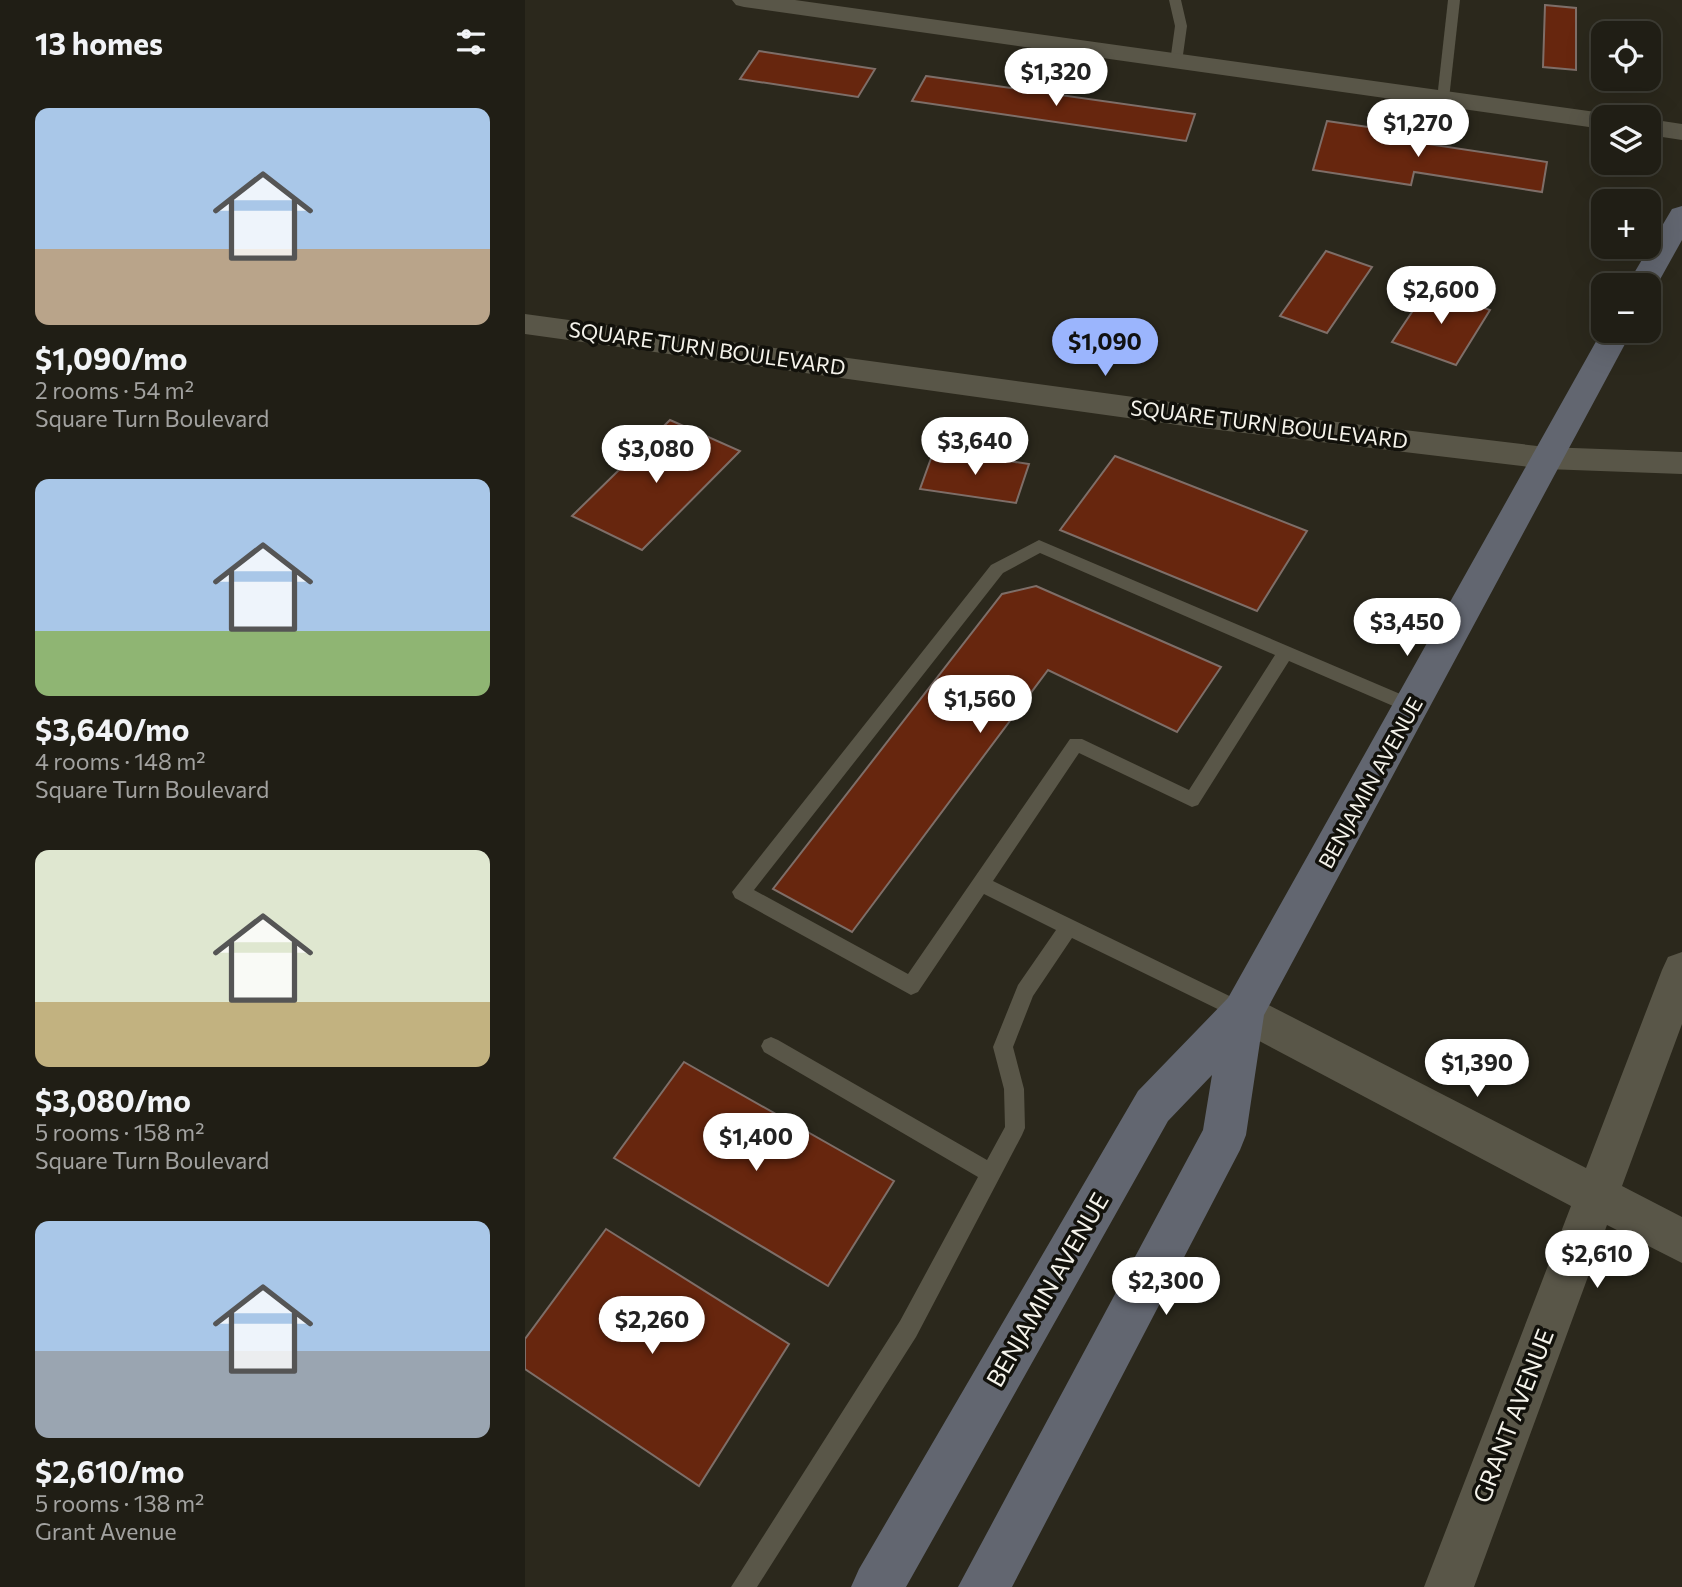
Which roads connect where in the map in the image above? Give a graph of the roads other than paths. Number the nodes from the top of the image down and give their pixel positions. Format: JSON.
{"nodes":[{"id":1,"x":744,"y":0,"type":"edge"},
{"id":2,"x":1175,"y":0,"type":"edge"},
{"id":3,"x":1454,"y":0,"type":"edge"},
{"id":4,"x":823,"y":6,"type":"edge"},
{"id":5,"x":1176,"y":62,"type":"junction"},
{"id":6,"x":1443,"y":99,"type":"junction"},
{"id":7,"x":1591,"y":119,"type":"edge"},
{"id":8,"x":1661,"y":129,"type":"edge"},
{"id":9,"x":1682,"y":132,"type":"edge"},
{"id":10,"x":1682,"y":215,"type":"edge"},
{"id":11,"x":1649,"y":273,"type":"edge"},
{"id":12,"x":525,"y":324,"type":"edge"},
{"id":13,"x":1610,"y":343,"type":"edge"},
{"id":14,"x":1546,"y":458,"type":"junction"},
{"id":15,"x":1682,"y":463,"type":"edge"},
{"id":16,"x":1285,"y":654,"type":"junction"},
{"id":17,"x":1413,"y":707,"type":"junction"},
{"id":18,"x":981,"y":884,"type":"junction"},
{"id":19,"x":1069,"y":927,"type":"junction"},
{"id":20,"x":1682,"y":970,"type":"edge"},
{"id":21,"x":1243,"y":1012,"type":"junction"},
{"id":22,"x":771,"y":1046,"type":"dead end"},
{"id":23,"x":991,"y":1174,"type":"junction"},
{"id":24,"x":1597,"y":1198,"type":"junction"},
{"id":25,"x":1682,"y":1241,"type":"edge"},
{"id":26,"x":743,"y":1587,"type":"edge"},
{"id":27,"x":877,"y":1587,"type":"edge"},
{"id":28,"x":984,"y":1587,"type":"edge"},
{"id":29,"x":1449,"y":1587,"type":"edge"}],
"edges":[{"from":1,"to":4,"type":"street"},
{"from":2,"to":5,"type":"lane"},
{"from":3,"to":6,"type":"lane"},
{"from":4,"to":5,"type":"street"},
{"from":5,"to":6,"type":"street"},
{"from":6,"to":7,"type":"street"},
{"from":8,"to":9,"type":"street"},
{"from":10,"to":11,"type":"main road"},
{"from":12,"to":14,"type":"street","name":"SQUARE TURN BOULEVARD"},
{"from":13,"to":14,"type":"main road","name":"BENJAMIN AVENUE"},
{"from":14,"to":15,"type":"street","name":"SQUARE TURN BOULEVARD"},
{"from":14,"to":17,"type":"main road","name":"BENJAMIN AVENUE"},
{"from":16,"to":17,"type":"lane"},
{"from":16,"to":18,"type":"lane"},
{"from":16,"to":18,"type":"lane"},
{"from":17,"to":21,"type":"main road","name":"BENJAMIN AVENUE"},
{"from":18,"to":19,"type":"lane"},
{"from":19,"to":21,"type":"lane"},
{"from":19,"to":23,"type":"lane"},
{"from":20,"to":24,"type":"street","name":"GRANT AVENUE"},
{"from":21,"to":24,"type":"street"},
{"from":21,"to":27,"type":"main road","name":"BENJAMIN AVENUE"},
{"from":21,"to":28,"type":"main road","name":"BENJAMIN AVENUE"},
{"from":22,"to":23,"type":"lane"},
{"from":23,"to":26,"type":"lane"},
{"from":24,"to":25,"type":"street"},
{"from":24,"to":29,"type":"street","name":"GRANT AVENUE"}]}
